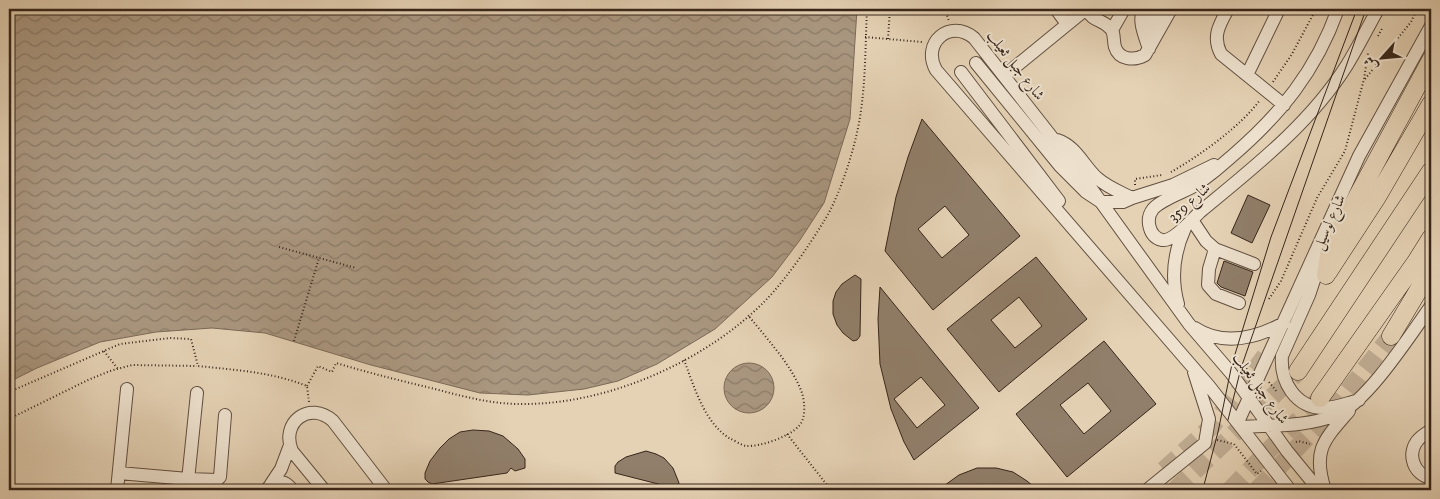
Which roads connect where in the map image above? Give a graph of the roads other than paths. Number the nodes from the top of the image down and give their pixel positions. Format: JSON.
{"nodes":[{"id":1,"x":1056,"y":9,"type":"edge"},
{"id":2,"x":1086,"y":9,"type":"edge"},
{"id":3,"x":1124,"y":9,"type":"edge"},
{"id":4,"x":1143,"y":9,"type":"edge"},
{"id":5,"x":1157,"y":9,"type":"edge"},
{"id":6,"x":1171,"y":9,"type":"edge"},
{"id":7,"x":1228,"y":9,"type":"edge"},
{"id":8,"x":1279,"y":9,"type":"edge"},
{"id":9,"x":1338,"y":9,"type":"edge"},
{"id":10,"x":1383,"y":13,"type":"edge"},
{"id":11,"x":1067,"y":24,"type":"junction"},
{"id":12,"x":1431,"y":26,"type":"edge"},
{"id":13,"x":1112,"y":30,"type":"junction"},
{"id":14,"x":1144,"y":34,"type":"junction"},
{"id":15,"x":1149,"y":49,"type":"junction"},
{"id":16,"x":1431,"y":60,"type":"edge"},
{"id":17,"x":976,"y":63,"type":"dead end"},
{"id":18,"x":961,"y":72,"type":"dead end"},
{"id":19,"x":1004,"y":76,"type":"junction"},
{"id":20,"x":1247,"y":76,"type":"junction"},
{"id":21,"x":1431,"y":104,"type":"edge"},
{"id":22,"x":1284,"y":105,"type":"junction"},
{"id":23,"x":1053,"y":139,"type":"junction"},
{"id":24,"x":1230,"y":158,"type":"junction"},
{"id":25,"x":1431,"y":172,"type":"edge"},
{"id":26,"x":1134,"y":197,"type":"junction"},
{"id":27,"x":1101,"y":202,"type":"junction"},
{"id":28,"x":1335,"y":209,"type":"junction"},
{"id":29,"x":1189,"y":222,"type":"junction"},
{"id":30,"x":1431,"y":238,"type":"edge"},
{"id":31,"x":1215,"y":249,"type":"junction"},
{"id":32,"x":1254,"y":264,"type":"dead end"},
{"id":33,"x":1431,"y":269,"type":"edge"},
{"id":34,"x":1431,"y":284,"type":"edge"},
{"id":35,"x":1131,"y":296,"type":"junction"},
{"id":36,"x":1239,"y":303,"type":"dead end"},
{"id":37,"x":1431,"y":306,"type":"edge"},
{"id":38,"x":1180,"y":311,"type":"junction"},
{"id":39,"x":1284,"y":323,"type":"junction"},
{"id":40,"x":1189,"y":324,"type":"junction"},
{"id":41,"x":1192,"y":365,"type":"junction"},
{"id":42,"x":1298,"y":371,"type":"tunnel mouth"},
{"id":43,"x":127,"y":389,"type":"dead end"},
{"id":44,"x":197,"y":393,"type":"dead end"},
{"id":45,"x":1249,"y":398,"type":"junction"},
{"id":46,"x":1320,"y":398,"type":"tunnel mouth"},
{"id":47,"x":1358,"y":400,"type":"junction"},
{"id":48,"x":225,"y":415,"type":"dead end"},
{"id":49,"x":1240,"y":425,"type":"junction"},
{"id":50,"x":1268,"y":425,"type":"junction"},
{"id":51,"x":1431,"y":430,"type":"edge"},
{"id":52,"x":290,"y":445,"type":"junction"},
{"id":53,"x":119,"y":473,"type":"junction"},
{"id":54,"x":1431,"y":478,"type":"edge"},
{"id":55,"x":188,"y":485,"type":"edge"},
{"id":56,"x":268,"y":487,"type":"edge"},
{"id":57,"x":117,"y":490,"type":"edge"},
{"id":58,"x":292,"y":490,"type":"edge"},
{"id":59,"x":324,"y":490,"type":"edge"},
{"id":60,"x":386,"y":490,"type":"edge"},
{"id":61,"x":1147,"y":490,"type":"edge"},
{"id":62,"x":1290,"y":490,"type":"edge"},
{"id":63,"x":1319,"y":490,"type":"edge"},
{"id":64,"x":1325,"y":490,"type":"edge"}],
"edges":[{"from":1,"to":11,"type":"street"},
{"from":2,"to":11,"type":"street"},
{"from":2,"to":13,"type":"street"},
{"from":3,"to":13,"type":"street"},
{"from":4,"to":14,"type":"street"},
{"from":5,"to":14,"type":"street"},
{"from":6,"to":15,"type":"street"},
{"from":7,"to":20,"type":"street"},
{"from":8,"to":20,"type":"street"},
{"from":9,"to":22,"type":"street","name":"شارع 359"},
{"from":10,"to":29,"type":"street","name":"شارع 359"},
{"from":11,"to":19,"type":"street"},
{"from":12,"to":28,"type":"street","name":"شارع لوسيل"},
{"from":13,"to":15,"type":"street"},
{"from":14,"to":15,"type":"street"},
{"from":16,"to":21,"type":"highway"},
{"from":17,"to":27,"type":"street"},
{"from":18,"to":35,"type":"street"},
{"from":19,"to":23,"type":"street","name":"شارع جبل ثعيلب"},
{"from":19,"to":35,"type":"street","name":"شارع جبل ثعيلب"},
{"from":20,"to":22,"type":"street"},
{"from":22,"to":24,"type":"street","name":"شارع 359"},
{"from":23,"to":26,"type":"street"},
{"from":23,"to":27,"type":"street","name":"شارع جبل ثعيلب"},
{"from":24,"to":26,"type":"street"},
{"from":24,"to":29,"type":"street","name":"شارع 359"},
{"from":25,"to":42,"type":"highway"},
{"from":26,"to":27,"type":"street"},
{"from":27,"to":38,"type":"street","name":"شارع جبل ثعيلب"},
{"from":28,"to":39,"type":"street","name":"شارع لوسيل"},
{"from":28,"to":47,"type":"street"},
{"from":29,"to":31,"type":"street"},
{"from":29,"to":38,"type":"street"},
{"from":30,"to":46,"type":"highway"},
{"from":31,"to":32,"type":"street"},
{"from":31,"to":36,"type":"street"},
{"from":33,"to":34,"type":"highway"},
{"from":35,"to":41,"type":"street"},
{"from":37,"to":47,"type":"street"},
{"from":38,"to":40,"type":"street","name":"شارع جبل ثعيلب"},
{"from":39,"to":40,"type":"street"},
{"from":39,"to":45,"type":"street","name":"شارع لوسيل"},
{"from":40,"to":45,"type":"street","name":"شارع جبل ثعيلب"},
{"from":41,"to":49,"type":"street"},
{"from":41,"to":61,"type":"street"},
{"from":43,"to":53,"type":"street"},
{"from":44,"to":55,"type":"street"},
{"from":45,"to":49,"type":"street","name":"شارع لوسيل"},
{"from":45,"to":50,"type":"street","name":"شارع جبل ثعيلب"},
{"from":47,"to":50,"type":"street"},
{"from":47,"to":64,"type":"street"},
{"from":48,"to":55,"type":"street"},
{"from":49,"to":50,"type":"street"},
{"from":49,"to":62,"type":"street"},
{"from":50,"to":63,"type":"street","name":"شارع جبل ثعيلب"},
{"from":51,"to":54,"type":"street"},
{"from":52,"to":56,"type":"street"},
{"from":52,"to":59,"type":"street"},
{"from":52,"to":60,"type":"street"},
{"from":53,"to":55,"type":"street"},
{"from":53,"to":57,"type":"street"},
{"from":56,"to":58,"type":"street"}]}
